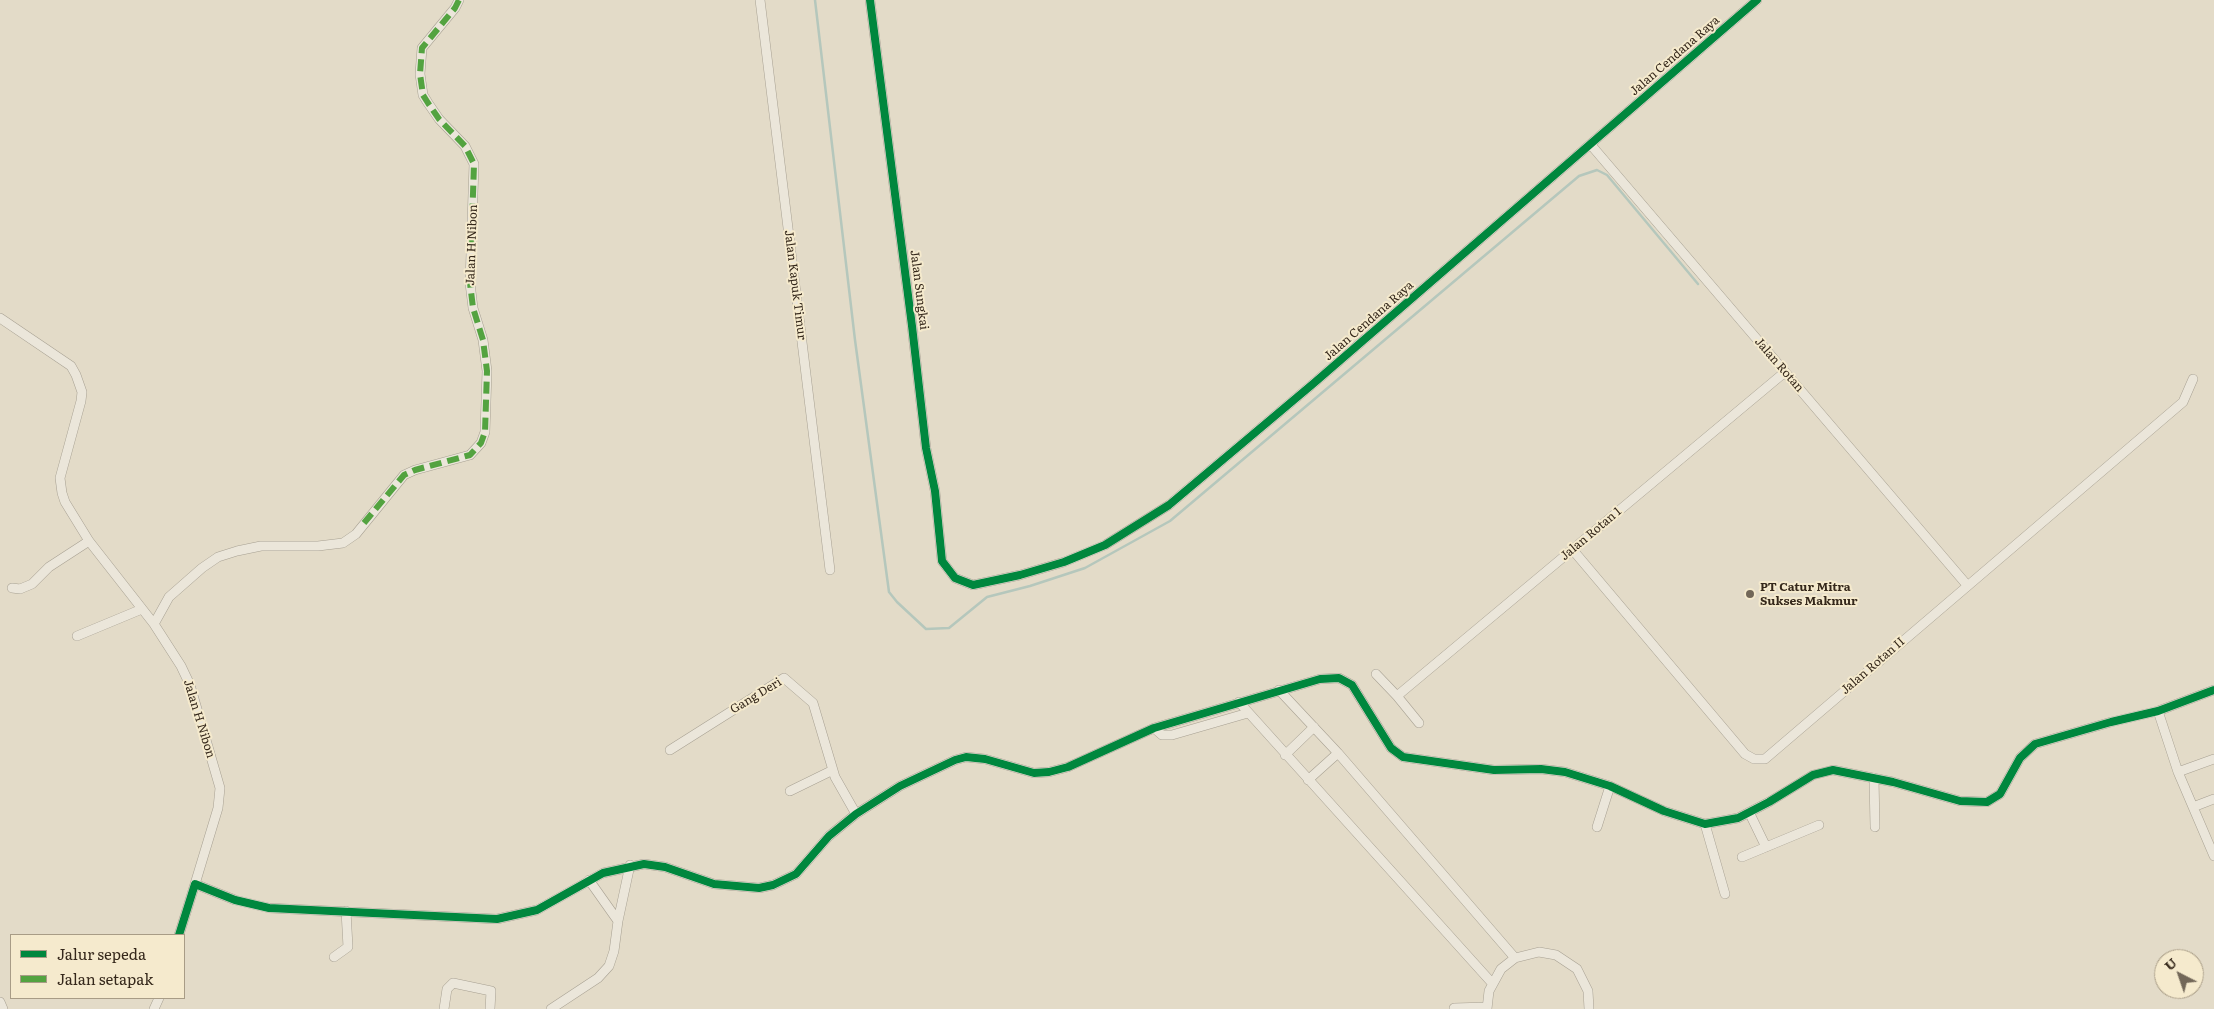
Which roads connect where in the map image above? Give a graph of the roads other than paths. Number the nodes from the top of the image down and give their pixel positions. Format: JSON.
{"nodes":[{"id":1,"x":459,"y":0,"type":"edge"},
{"id":2,"x":760,"y":0,"type":"edge"},
{"id":3,"x":870,"y":0,"type":"edge"},
{"id":4,"x":1757,"y":0,"type":"edge"},
{"id":5,"x":1591,"y":145,"type":"junction"},
{"id":6,"x":0,"y":318,"type":"edge"},
{"id":7,"x":1785,"y":372,"type":"junction"},
{"id":8,"x":2193,"y":379,"type":"dead end"},
{"id":9,"x":89,"y":540,"type":"junction"},
{"id":10,"x":1572,"y":549,"type":"junction"},
{"id":11,"x":830,"y":570,"type":"dead end"},
{"id":12,"x":955,"y":578,"type":"joint"},
{"id":13,"x":1967,"y":585,"type":"junction"},
{"id":14,"x":12,"y":588,"type":"dead end"},
{"id":15,"x":142,"y":609,"type":"junction"},
{"id":16,"x":154,"y":624,"type":"junction"},
{"id":17,"x":77,"y":636,"type":"dead end"},
{"id":18,"x":1376,"y":674,"type":"dead end"},
{"id":19,"x":1279,"y":690,"type":"junction"},
{"id":20,"x":2214,"y":690,"type":"edge"},
{"id":21,"x":1397,"y":696,"type":"junction"},
{"id":22,"x":1238,"y":702,"type":"junction"},
{"id":23,"x":2158,"y":711,"type":"junction"},
{"id":24,"x":1248,"y":713,"type":"junction"},
{"id":25,"x":1419,"y":723,"type":"dead end"},
{"id":26,"x":1314,"y":727,"type":"junction"},
{"id":27,"x":1154,"y":728,"type":"junction"},
{"id":28,"x":670,"y":750,"type":"dead end"},
{"id":29,"x":1338,"y":753,"type":"junction"},
{"id":30,"x":1285,"y":755,"type":"junction"},
{"id":31,"x":2214,"y":759,"type":"edge"},
{"id":32,"x":833,"y":770,"type":"junction"},
{"id":33,"x":2178,"y":772,"type":"junction"},
{"id":34,"x":1874,"y":778,"type":"junction"},
{"id":35,"x":1308,"y":780,"type":"junction"},
{"id":36,"x":1610,"y":786,"type":"junction"},
{"id":37,"x":790,"y":791,"type":"dead end"},
{"id":38,"x":2214,"y":799,"type":"edge"},
{"id":39,"x":2193,"y":807,"type":"junction"},
{"id":40,"x":1749,"y":812,"type":"junction"},
{"id":41,"x":856,"y":814,"type":"junction"},
{"id":42,"x":1705,"y":824,"type":"junction"},
{"id":43,"x":1819,"y":825,"type":"dead end"},
{"id":44,"x":1597,"y":827,"type":"dead end"},
{"id":45,"x":1875,"y":827,"type":"dead end"},
{"id":46,"x":2214,"y":830,"type":"edge"},
{"id":47,"x":2205,"y":833,"type":"junction"},
{"id":48,"x":1766,"y":847,"type":"junction"},
{"id":49,"x":2214,"y":856,"type":"edge"},
{"id":50,"x":1742,"y":857,"type":"dead end"},
{"id":51,"x":630,"y":866,"type":"junction"},
{"id":52,"x":589,"y":880,"type":"junction"},
{"id":53,"x":195,"y":884,"type":"junction"},
{"id":54,"x":1725,"y":894,"type":"dead end"},
{"id":55,"x":346,"y":911,"type":"junction"},
{"id":56,"x":618,"y":921,"type":"junction"},
{"id":57,"x":179,"y":934,"type":"edge"},
{"id":58,"x":334,"y":956,"type":"dead end"},
{"id":59,"x":1515,"y":958,"type":"junction"},
{"id":60,"x":1492,"y":982,"type":"junction"},
{"id":61,"x":0,"y":1002,"type":"edge"},
{"id":62,"x":1454,"y":1008,"type":"edge"},
{"id":63,"x":1487,"y":1008,"type":"edge"},
{"id":64,"x":3,"y":1009,"type":"edge"},
{"id":65,"x":444,"y":1009,"type":"edge"},
{"id":66,"x":490,"y":1009,"type":"edge"},
{"id":67,"x":551,"y":1009,"type":"edge"},
{"id":68,"x":1589,"y":1009,"type":"edge"}],
"edges":[{"from":1,"to":16,"type":"street","name":"Jalan H Nibon"},
{"from":2,"to":11,"type":"street","name":"Jalan Kapuk Timur"},
{"from":3,"to":12,"type":"street","name":"Jalan Sungkai"},
{"from":4,"to":5,"type":"street","name":"Jalan Cendana Raya"},
{"from":5,"to":7,"type":"street","name":"Jalan Rotan"},
{"from":5,"to":12,"type":"street","name":"Jalan Cendana Raya"},
{"from":6,"to":9,"type":"street"},
{"from":7,"to":10,"type":"street","name":"Jalan Rotan 1"},
{"from":7,"to":13,"type":"street","name":"Jalan Rotan"},
{"from":8,"to":13,"type":"street","name":"Jalan Rotan II"},
{"from":9,"to":14,"type":"street"},
{"from":9,"to":15,"type":"street"},
{"from":10,"to":13,"type":"street","name":"Jalan Rotan II"},
{"from":10,"to":21,"type":"street","name":"Jalan Rotan 1"},
{"from":15,"to":16,"type":"street"},
{"from":15,"to":17,"type":"street"},
{"from":16,"to":53,"type":"street","name":"Jalan H Nibon"},
{"from":18,"to":21,"type":"street"},
{"from":19,"to":22,"type":"street"},
{"from":19,"to":26,"type":"street"},
{"from":19,"to":36,"type":"street"},
{"from":20,"to":23,"type":"street"},
{"from":21,"to":25,"type":"street"},
{"from":22,"to":24,"type":"street"},
{"from":22,"to":27,"type":"street"},
{"from":23,"to":33,"type":"street"},
{"from":23,"to":34,"type":"street"},
{"from":24,"to":27,"type":"street"},
{"from":24,"to":30,"type":"street"},
{"from":26,"to":29,"type":"street"},
{"from":26,"to":30,"type":"street"},
{"from":27,"to":41,"type":"street"},
{"from":28,"to":32,"type":"street","name":"Gang Deri"},
{"from":29,"to":35,"type":"street"},
{"from":29,"to":59,"type":"street"},
{"from":30,"to":35,"type":"street"},
{"from":31,"to":33,"type":"street"},
{"from":32,"to":37,"type":"street"},
{"from":32,"to":41,"type":"street","name":"Gang Deri"},
{"from":33,"to":39,"type":"street"},
{"from":34,"to":40,"type":"street"},
{"from":34,"to":45,"type":"street"},
{"from":35,"to":60,"type":"street"},
{"from":36,"to":42,"type":"street"},
{"from":36,"to":44,"type":"street"},
{"from":38,"to":39,"type":"street"},
{"from":39,"to":47,"type":"street"},
{"from":40,"to":42,"type":"street"},
{"from":40,"to":48,"type":"street"},
{"from":41,"to":51,"type":"street"},
{"from":42,"to":54,"type":"street"},
{"from":43,"to":48,"type":"street"},
{"from":46,"to":47,"type":"street"},
{"from":47,"to":49,"type":"street"},
{"from":48,"to":50,"type":"street"},
{"from":51,"to":52,"type":"street"},
{"from":51,"to":56,"type":"street"},
{"from":52,"to":55,"type":"street"},
{"from":52,"to":56,"type":"street"},
{"from":53,"to":55,"type":"street"},
{"from":53,"to":57,"type":"street","name":"Jalan H Nibon"},
{"from":55,"to":58,"type":"street"},
{"from":56,"to":67,"type":"street"},
{"from":59,"to":60,"type":"street"},
{"from":59,"to":68,"type":"street"},
{"from":60,"to":63,"type":"street"},
{"from":61,"to":64,"type":"street"},
{"from":62,"to":63,"type":"street"},
{"from":65,"to":66,"type":"street"}]}
